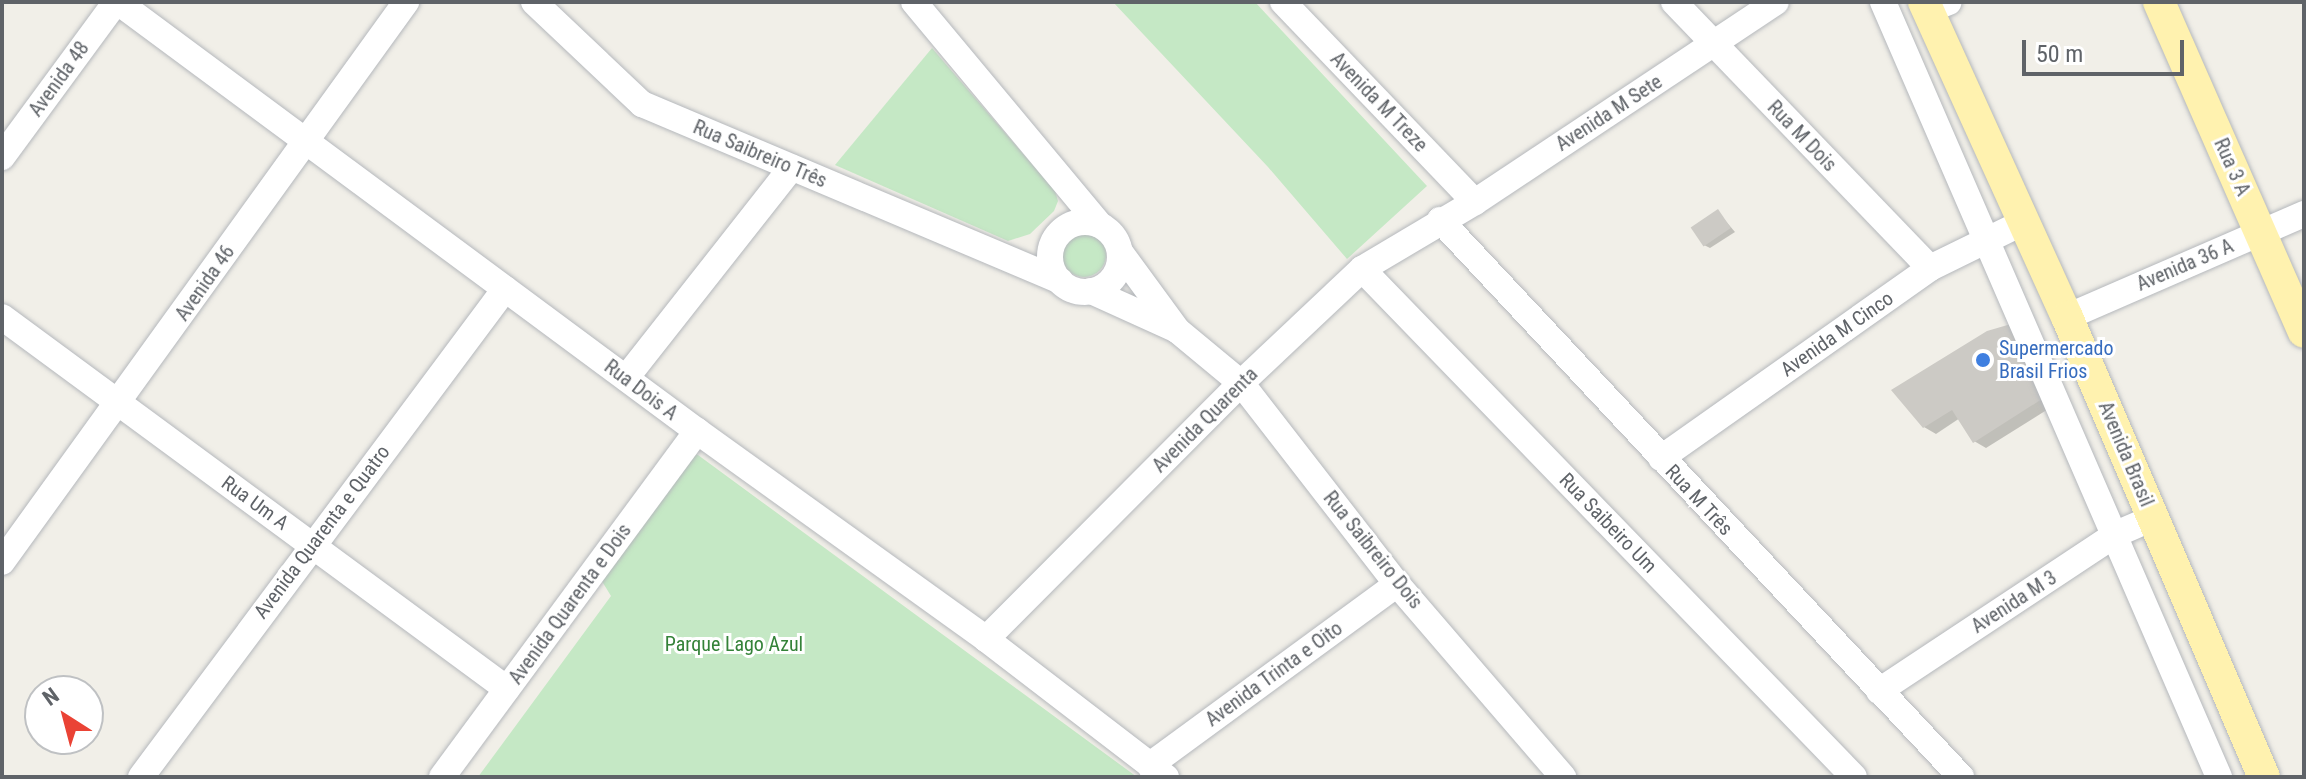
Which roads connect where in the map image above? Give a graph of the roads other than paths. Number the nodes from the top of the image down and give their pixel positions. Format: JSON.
{"nodes":[{"id":1,"x":117,"y":2,"type":"edge"},
{"id":2,"x":406,"y":2,"type":"edge"},
{"id":3,"x":534,"y":2,"type":"edge"},
{"id":4,"x":914,"y":2,"type":"edge"},
{"id":5,"x":1283,"y":2,"type":"edge"},
{"id":6,"x":1674,"y":2,"type":"edge"},
{"id":7,"x":1776,"y":2,"type":"edge"},
{"id":8,"x":1883,"y":2,"type":"edge"},
{"id":9,"x":2159,"y":2,"type":"edge"},
{"id":10,"x":1934,"y":5,"type":"edge"},
{"id":11,"x":1714,"y":44,"type":"junction"},
{"id":12,"x":305,"y":141,"type":"junction"},
{"id":13,"x":2,"y":157,"type":"edge"},
{"id":14,"x":792,"y":167,"type":"junction"},
{"id":15,"x":1475,"y":202,"type":"junction"},
{"id":16,"x":2304,"y":214,"type":"edge"},
{"id":17,"x":1440,"y":220,"type":"junction"},
{"id":18,"x":2022,"y":223,"type":"junction"},
{"id":19,"x":1100,"y":225,"type":"junction"},
{"id":20,"x":2261,"y":233,"type":"junction"},
{"id":21,"x":1988,"y":237,"type":"junction"},
{"id":22,"x":1120,"y":252,"type":"junction"},
{"id":23,"x":1930,"y":268,"type":"junction"},
{"id":24,"x":1362,"y":269,"type":"junction"},
{"id":25,"x":1055,"y":270,"type":"junction"},
{"id":26,"x":505,"y":289,"type":"junction"},
{"id":27,"x":1091,"y":291,"type":"junction"},
{"id":28,"x":2,"y":317,"type":"edge"},
{"id":29,"x":2067,"y":317,"type":"junction"},
{"id":30,"x":1177,"y":330,"type":"junction"},
{"id":31,"x":2304,"y":332,"type":"edge"},
{"id":32,"x":626,"y":378,"type":"junction"},
{"id":33,"x":1241,"y":383,"type":"junction"},
{"id":34,"x":120,"y":403,"type":"junction"},
{"id":35,"x":697,"y":431,"type":"junction"},
{"id":36,"x":1661,"y":458,"type":"junction"},
{"id":37,"x":2153,"y":518,"type":"junction"},
{"id":38,"x":2116,"y":534,"type":"junction"},
{"id":39,"x":311,"y":544,"type":"junction"},
{"id":40,"x":2,"y":562,"type":"edge"},
{"id":41,"x":1397,"y":584,"type":"junction"},
{"id":42,"x":986,"y":639,"type":"junction"},
{"id":43,"x":507,"y":689,"type":"junction"},
{"id":44,"x":1879,"y":691,"type":"junction"},
{"id":45,"x":1157,"y":773,"type":"edge"},
{"id":46,"x":141,"y":777,"type":"edge"},
{"id":47,"x":442,"y":777,"type":"edge"},
{"id":48,"x":1563,"y":777,"type":"edge"},
{"id":49,"x":1854,"y":777,"type":"edge"},
{"id":50,"x":1961,"y":777,"type":"edge"},
{"id":51,"x":2219,"y":777,"type":"edge"},
{"id":52,"x":2264,"y":777,"type":"edge"}],
"edges":[{"from":1,"to":12,"type":"street","name":"Rua Dois A"},
{"from":1,"to":13,"type":"street","name":"Avenida 48"},
{"from":2,"to":12,"type":"street","name":"Avenida 46"},
{"from":3,"to":14,"type":"street","name":"Rua Saibreiro Três"},
{"from":4,"to":19,"type":"street"},
{"from":5,"to":15,"type":"street","name":"Avenida M Treze"},
{"from":6,"to":11,"type":"street","name":"Rua M Dois"},
{"from":7,"to":11,"type":"street","name":"Avenida M Sete"},
{"from":8,"to":21,"type":"street","name":"Avenida Brasil"},
{"from":9,"to":20,"type":"main road","name":"Rua 3 A"},
{"from":10,"to":18,"type":"main road","name":"Avenida Brasil"},
{"from":11,"to":15,"type":"street","name":"Avenida M Sete"},
{"from":11,"to":23,"type":"street","name":"Rua M Dois"},
{"from":12,"to":26,"type":"street","name":"Rua Dois A"},
{"from":12,"to":34,"type":"street","name":"Avenida 46"},
{"from":14,"to":25,"type":"street","name":"Rua Saibreiro Três"},
{"from":14,"to":32,"type":"street"},
{"from":15,"to":17,"type":"street","name":"Avenida M Sete"},
{"from":16,"to":20,"type":"street","name":"Avenida 36 A"},
{"from":17,"to":24,"type":"street","name":"Avenida Quarenta"},
{"from":17,"to":36,"type":"street","name":"Rua M Três"},
{"from":18,"to":21,"type":"street","name":"Avenida M Cinco"},
{"from":18,"to":29,"type":"main road","name":"Avenida Brasil"},
{"from":19,"to":22,"type":"street"},
{"from":19,"to":25,"type":"street"},
{"from":20,"to":29,"type":"street","name":"Avenida 36 A"},
{"from":20,"to":31,"type":"main road","name":"Rua 3 A"},
{"from":21,"to":23,"type":"street","name":"Avenida M Cinco"},
{"from":21,"to":38,"type":"street","name":"Avenida Brasil"},
{"from":22,"to":27,"type":"street"},
{"from":22,"to":30,"type":"street","name":"Rua Saibreiro Dois"},
{"from":23,"to":36,"type":"street","name":"Avenida M Cinco"},
{"from":24,"to":33,"type":"street","name":"Avenida Quarenta"},
{"from":24,"to":49,"type":"street","name":"Rua Saibeiro Um"},
{"from":25,"to":27,"type":"street"},
{"from":26,"to":32,"type":"street","name":"Rua Dois A"},
{"from":26,"to":39,"type":"street","name":"Avenida Quarenta e Quatro"},
{"from":27,"to":30,"type":"street","name":"Rua Saibreiro Dois"},
{"from":28,"to":34,"type":"street","name":"Rua Um A"},
{"from":29,"to":37,"type":"main road","name":"Avenida Brasil"},
{"from":30,"to":33,"type":"street","name":"Rua Saibreiro Dois"},
{"from":32,"to":35,"type":"street","name":"Rua Dois A"},
{"from":33,"to":41,"type":"street","name":"Rua Saibreiro Dois"},
{"from":33,"to":42,"type":"street","name":"Avenida Quarenta"},
{"from":34,"to":39,"type":"street","name":"Rua Um A"},
{"from":34,"to":40,"type":"street","name":"Avenida 46"},
{"from":35,"to":42,"type":"street","name":"Rua Dois A"},
{"from":35,"to":43,"type":"street","name":"Avenida Quarenta e Dois"},
{"from":36,"to":44,"type":"street","name":"Rua M Três"},
{"from":37,"to":38,"type":"street","name":"Avenida M 3"},
{"from":37,"to":52,"type":"main road","name":"Avenida Brasil"},
{"from":38,"to":44,"type":"street","name":"Avenida M 3"},
{"from":38,"to":51,"type":"street","name":"Avenida Brasil"},
{"from":39,"to":43,"type":"street","name":"Rua Um A"},
{"from":39,"to":46,"type":"street","name":"Avenida Quarenta e Quatro"},
{"from":41,"to":45,"type":"street","name":"Avenida Trinta e Oito"},
{"from":41,"to":48,"type":"street","name":"Rua Saibreiro Dois"},
{"from":42,"to":45,"type":"street","name":"Rua Dois A"},
{"from":43,"to":47,"type":"street","name":"Avenida Quarenta e Dois"},
{"from":44,"to":50,"type":"street","name":"Rua M Três"}]}
